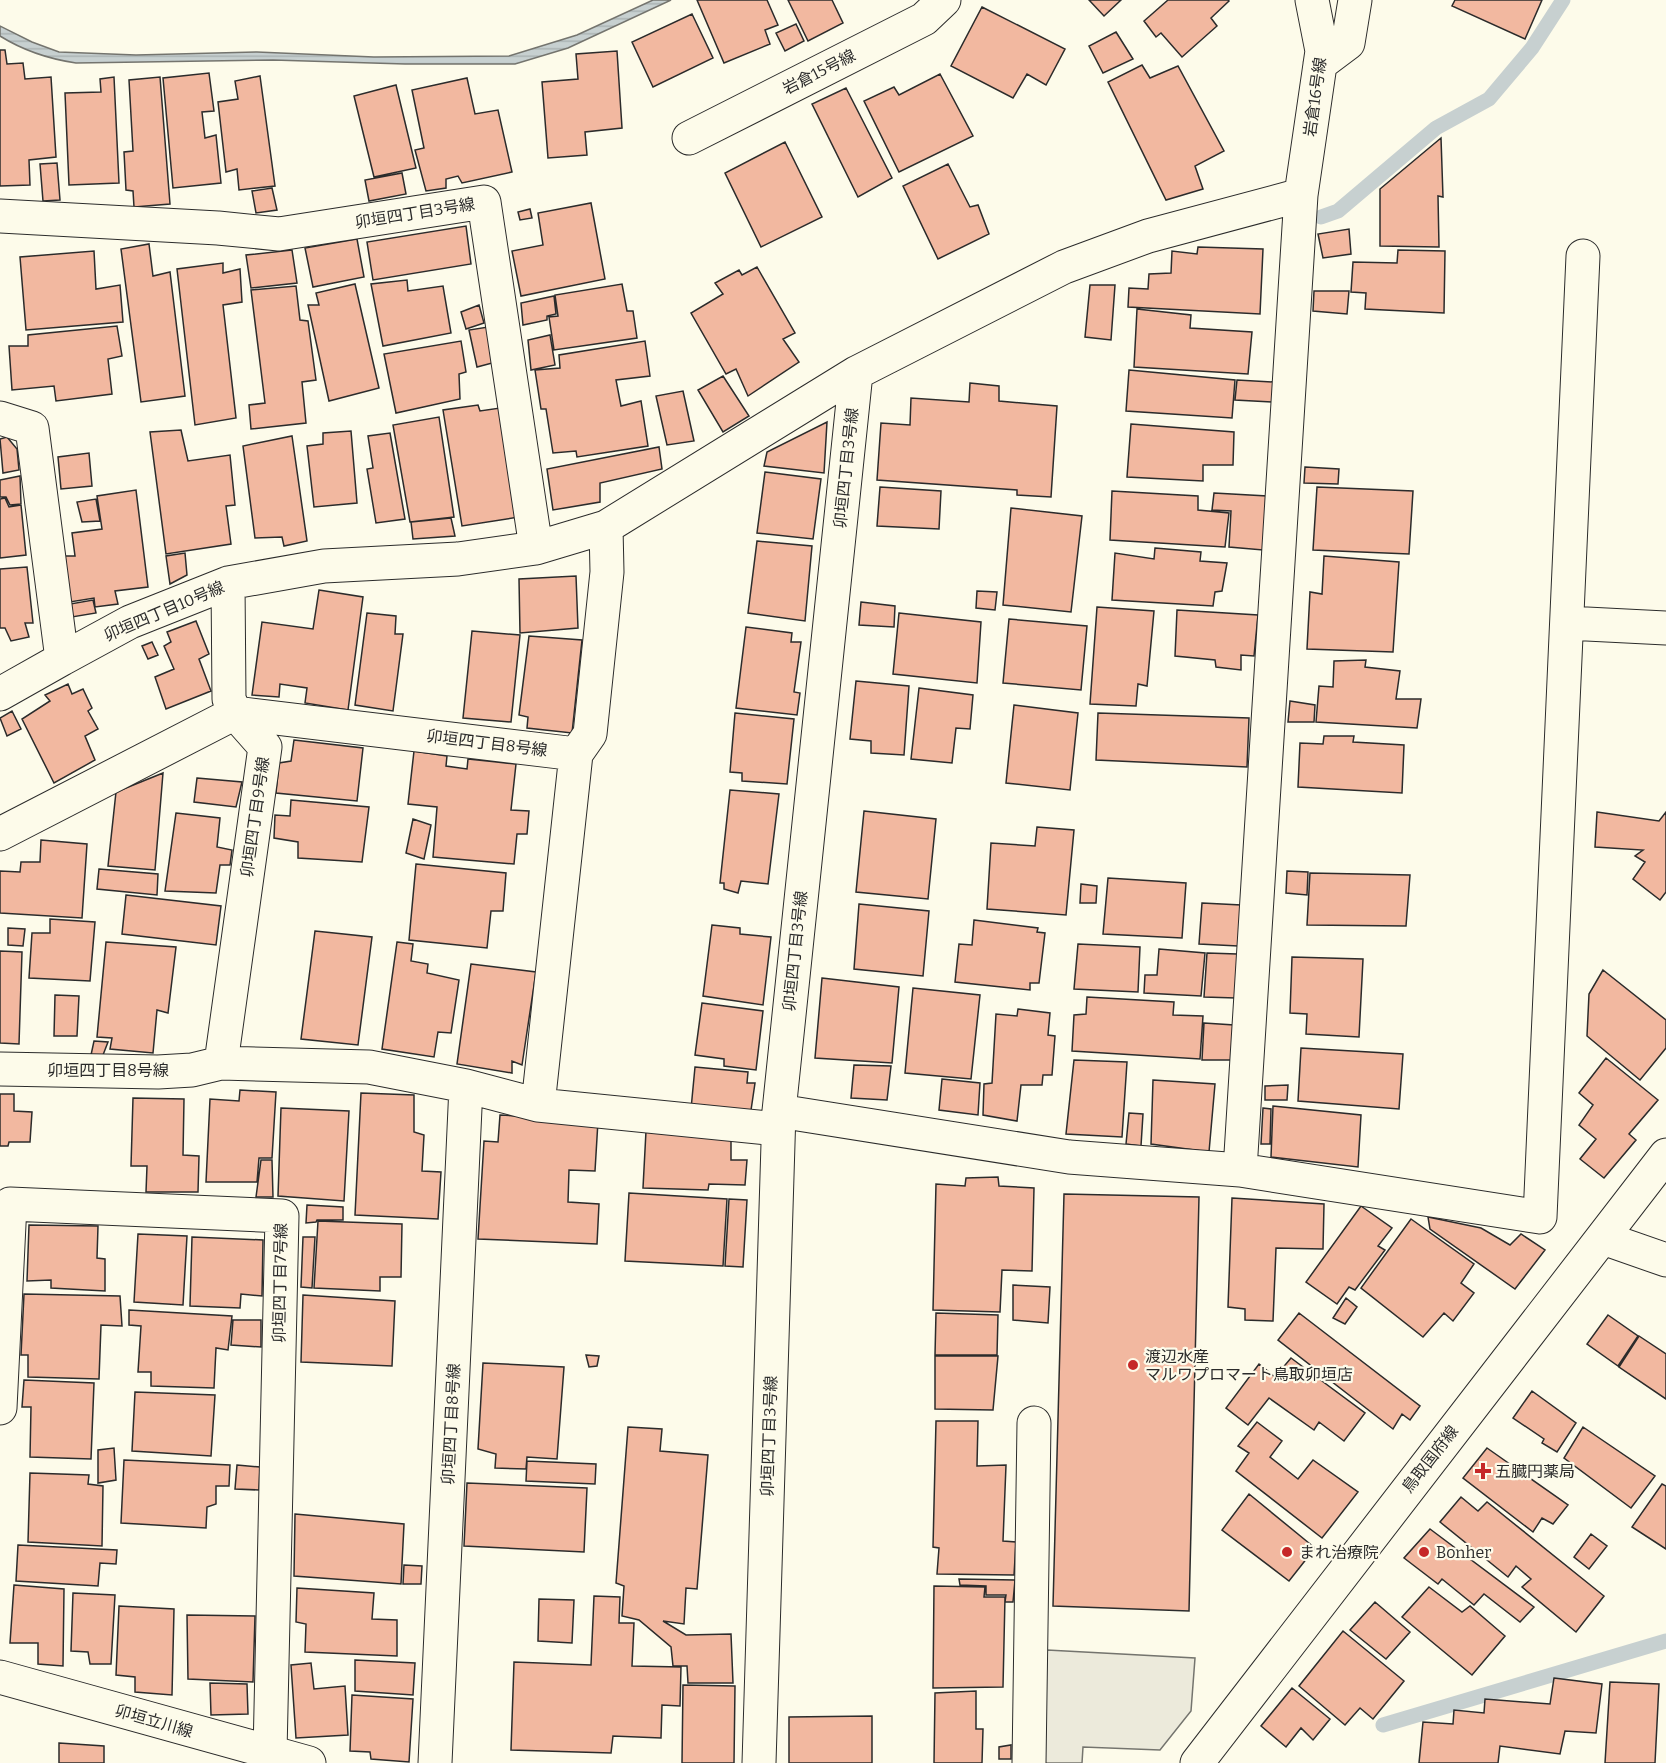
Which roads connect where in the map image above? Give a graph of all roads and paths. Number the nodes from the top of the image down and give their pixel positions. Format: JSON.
{"nodes":[{"id":1,"x":944,"y":0,"type":"edge"},
{"id":2,"x":1312,"y":0,"type":"edge"},
{"id":3,"x":1355,"y":0,"type":"edge"},
{"id":4,"x":1320,"y":64,"type":"junction"},
{"id":5,"x":689,"y":138,"type":"dead end"},
{"id":6,"x":1301,"y":195,"type":"junction"},
{"id":7,"x":0,"y":216,"type":"edge"},
{"id":8,"x":1583,"y":256,"type":"dead end"},
{"id":9,"x":856,"y":373,"type":"junction"},
{"id":10,"x":0,"y":418,"type":"edge"},
{"id":11,"x":606,"y":527,"type":"junction"},
{"id":12,"x":536,"y":548,"type":"junction"},
{"id":13,"x":228,"y":583,"type":"junction"},
{"id":14,"x":1567,"y":623,"type":"junction"},
{"id":15,"x":1666,"y":628,"type":"edge"},
{"id":16,"x":63,"y":659,"type":"junction"},
{"id":17,"x":0,"y":694,"type":"edge"},
{"id":18,"x":235,"y":713,"type":"junction"},
{"id":19,"x":576,"y":754,"type":"junction"},
{"id":20,"x":0,"y":834,"type":"edge"},
{"id":21,"x":220,"y":1063,"type":"junction"},
{"id":22,"x":0,"y":1069,"type":"edge"},
{"id":23,"x":466,"y":1086,"type":"junction"},
{"id":24,"x":538,"y":1105,"type":"junction"},
{"id":25,"x":778,"y":1120,"type":"junction"},
{"id":26,"x":1666,"y":1155,"type":"edge"},
{"id":27,"x":1240,"y":1170,"type":"junction"},
{"id":28,"x":1603,"y":1238,"type":"junction"},
{"id":29,"x":1666,"y":1260,"type":"edge"},
{"id":30,"x":0,"y":1408,"type":"edge"},
{"id":31,"x":1034,"y":1423,"type":"dead end"},
{"id":32,"x":0,"y":1677,"type":"edge"},
{"id":33,"x":270,"y":1753,"type":"junction"},
{"id":34,"x":309,"y":1763,"type":"edge"},
{"id":35,"x":435,"y":1763,"type":"edge"},
{"id":36,"x":759,"y":1763,"type":"edge"},
{"id":37,"x":1029,"y":1763,"type":"edge"},
{"id":38,"x":1197,"y":1763,"type":"edge"}],
"edges":[{"from":1,"to":5,"type":"street","name":"岩倉15号線"},
{"from":2,"to":4,"type":"street","name":"岩倉16号線"},
{"from":3,"to":4,"type":"street"},
{"from":4,"to":6,"type":"street","name":"岩倉16号線"},
{"from":6,"to":9,"type":"street"},
{"from":6,"to":27,"type":"street","name":"岩倉16号線"},
{"from":7,"to":12,"type":"street","name":"卯垣四丁目3号線"},
{"from":8,"to":14,"type":"street"},
{"from":9,"to":11,"type":"street","name":"卯垣四丁目3号線"},
{"from":9,"to":25,"type":"street","name":"卯垣四丁目3号線"},
{"from":10,"to":16,"type":"street"},
{"from":11,"to":12,"type":"street","name":"卯垣四丁目3号線"},
{"from":11,"to":19,"type":"street"},
{"from":12,"to":13,"type":"street","name":"卯垣四丁目10号線"},
{"from":13,"to":16,"type":"street","name":"卯垣四丁目10号線"},
{"from":13,"to":18,"type":"street","name":"卯垣四丁目9号線"},
{"from":14,"to":15,"type":"street"},
{"from":14,"to":27,"type":"street","name":"卯垣四丁目8号線"},
{"from":16,"to":17,"type":"street","name":"卯垣四丁目10号線"},
{"from":18,"to":19,"type":"street","name":"卯垣四丁目8号線"},
{"from":18,"to":20,"type":"street"},
{"from":18,"to":21,"type":"street","name":"卯垣四丁目9号線"},
{"from":19,"to":24,"type":"street"},
{"from":21,"to":22,"type":"street","name":"卯垣四丁目8号線"},
{"from":21,"to":23,"type":"street","name":"卯垣四丁目8号線"},
{"from":23,"to":24,"type":"street","name":"卯垣四丁目8号線"},
{"from":23,"to":35,"type":"street","name":"卯垣四丁目8号線"},
{"from":24,"to":25,"type":"street","name":"卯垣四丁目8号線"},
{"from":25,"to":27,"type":"street","name":"卯垣四丁目8号線"},
{"from":25,"to":36,"type":"street","name":"卯垣四丁目3号線"},
{"from":26,"to":28,"type":"street","name":"鳥取国府線"},
{"from":28,"to":29,"type":"street"},
{"from":28,"to":38,"type":"street","name":"鳥取国府線"},
{"from":30,"to":33,"type":"street","name":"卯垣四丁目7号線"},
{"from":31,"to":37,"type":"street"},
{"from":32,"to":33,"type":"street","name":"卯垣立川線"},
{"from":33,"to":34,"type":"street","name":"卯垣立川線"}]}
